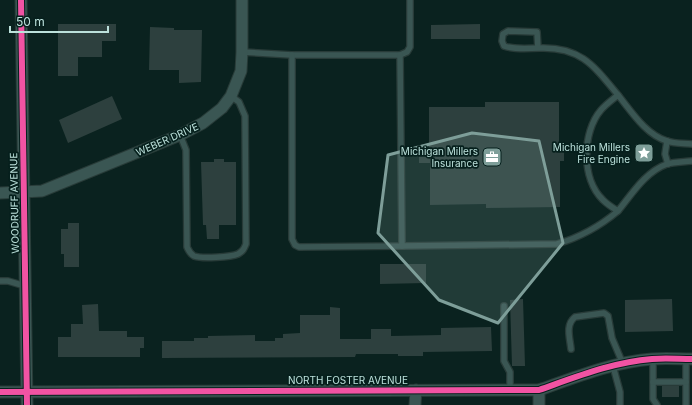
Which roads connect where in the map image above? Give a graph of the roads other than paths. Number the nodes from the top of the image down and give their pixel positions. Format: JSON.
{"nodes":[{"id":1,"x":21,"y":0,"type":"edge"},
{"id":2,"x":242,"y":0,"type":"edge"},
{"id":3,"x":410,"y":0,"type":"edge"},
{"id":4,"x":538,"y":48,"type":"junction"},
{"id":5,"x":242,"y":52,"type":"junction"},
{"id":6,"x":292,"y":55,"type":"junction"},
{"id":7,"x":400,"y":55,"type":"junction"},
{"id":8,"x":618,"y":95,"type":"junction"},
{"id":9,"x":231,"y":96,"type":"junction"},
{"id":10,"x":180,"y":135,"type":"junction"},
{"id":11,"x":667,"y":141,"type":"junction"},
{"id":12,"x":692,"y":144,"type":"edge"},
{"id":13,"x":692,"y":161,"type":"edge"},
{"id":14,"x":668,"y":164,"type":"junction"},
{"id":15,"x":0,"y":193,"type":"edge"},
{"id":16,"x":24,"y":193,"type":"junction"},
{"id":17,"x":618,"y":212,"type":"junction"},
{"id":18,"x":402,"y":246,"type":"junction"},
{"id":19,"x":0,"y":281,"type":"edge"},
{"id":20,"x":25,"y":286,"type":"junction"},
{"id":21,"x":504,"y":306,"type":"dead end"},
{"id":22,"x":571,"y":350,"type":"dead end"},
{"id":23,"x":653,"y":359,"type":"junction"},
{"id":24,"x":689,"y":359,"type":"edge"},
{"id":25,"x":618,"y":365,"type":"junction"},
{"id":26,"x":653,"y":382,"type":"junction"},
{"id":27,"x":686,"y":382,"type":"junction"},
{"id":28,"x":416,"y":390,"type":"junction"},
{"id":29,"x":510,"y":390,"type":"junction"},
{"id":30,"x":539,"y":390,"type":"junction"},
{"id":31,"x":0,"y":392,"type":"edge"},
{"id":32,"x":27,"y":392,"type":"junction"},
{"id":33,"x":686,"y":398,"type":"junction"},
{"id":34,"x":692,"y":398,"type":"edge"},
{"id":35,"x":27,"y":405,"type":"edge"},
{"id":36,"x":415,"y":405,"type":"edge"},
{"id":37,"x":539,"y":405,"type":"edge"},
{"id":38,"x":620,"y":405,"type":"edge"},
{"id":39,"x":657,"y":405,"type":"edge"},
{"id":40,"x":686,"y":405,"type":"edge"}],
"edges":[{"from":1,"to":16,"type":"street","name":"WOODRUFF AVENUE"},
{"from":2,"to":5,"type":"street","name":"WEBER DRIVE"},
{"from":3,"to":7,"type":"lane"},
{"from":4,"to":4,"type":"lane"},
{"from":4,"to":8,"type":"lane"},
{"from":5,"to":6,"type":"lane"},
{"from":5,"to":9,"type":"street","name":"WEBER DRIVE"},
{"from":6,"to":7,"type":"lane"},
{"from":6,"to":18,"type":"lane"},
{"from":7,"to":18,"type":"lane"},
{"from":8,"to":11,"type":"lane"},
{"from":8,"to":17,"type":"lane"},
{"from":9,"to":10,"type":"street","name":"WEBER DRIVE"},
{"from":9,"to":10,"type":"lane"},
{"from":10,"to":16,"type":"street","name":"WEBER DRIVE"},
{"from":11,"to":12,"type":"lane"},
{"from":11,"to":14,"type":"lane"},
{"from":13,"to":14,"type":"lane"},
{"from":14,"to":17,"type":"lane"},
{"from":15,"to":16,"type":"street","name":"WEBER DRIVE"},
{"from":16,"to":20,"type":"street","name":"WOODRUFF AVENUE"},
{"from":17,"to":18,"type":"lane"},
{"from":19,"to":20,"type":"lane"},
{"from":20,"to":32,"type":"street","name":"WOODRUFF AVENUE"},
{"from":21,"to":29,"type":"lane"},
{"from":22,"to":25,"type":"lane"},
{"from":23,"to":24,"type":"street","name":"NORTH FOSTER AVENUE"},
{"from":23,"to":25,"type":"street","name":"NORTH FOSTER AVENUE"},
{"from":23,"to":26,"type":"lane"},
{"from":24,"to":27,"type":"lane"},
{"from":25,"to":30,"type":"street","name":"NORTH FOSTER AVENUE"},
{"from":25,"to":38,"type":"lane"},
{"from":26,"to":27,"type":"lane"},
{"from":26,"to":39,"type":"lane"},
{"from":27,"to":33,"type":"lane"},
{"from":28,"to":29,"type":"street","name":"NORTH FOSTER AVENUE"},
{"from":28,"to":32,"type":"street","name":"NORTH FOSTER AVENUE"},
{"from":28,"to":36,"type":"street"},
{"from":29,"to":30,"type":"street","name":"NORTH FOSTER AVENUE"},
{"from":30,"to":37,"type":"street"},
{"from":31,"to":32,"type":"street","name":"NORTH FOSTER AVENUE"},
{"from":32,"to":35,"type":"street","name":"WOODRUFF AVENUE"},
{"from":33,"to":34,"type":"lane"},
{"from":33,"to":40,"type":"lane"}]}
